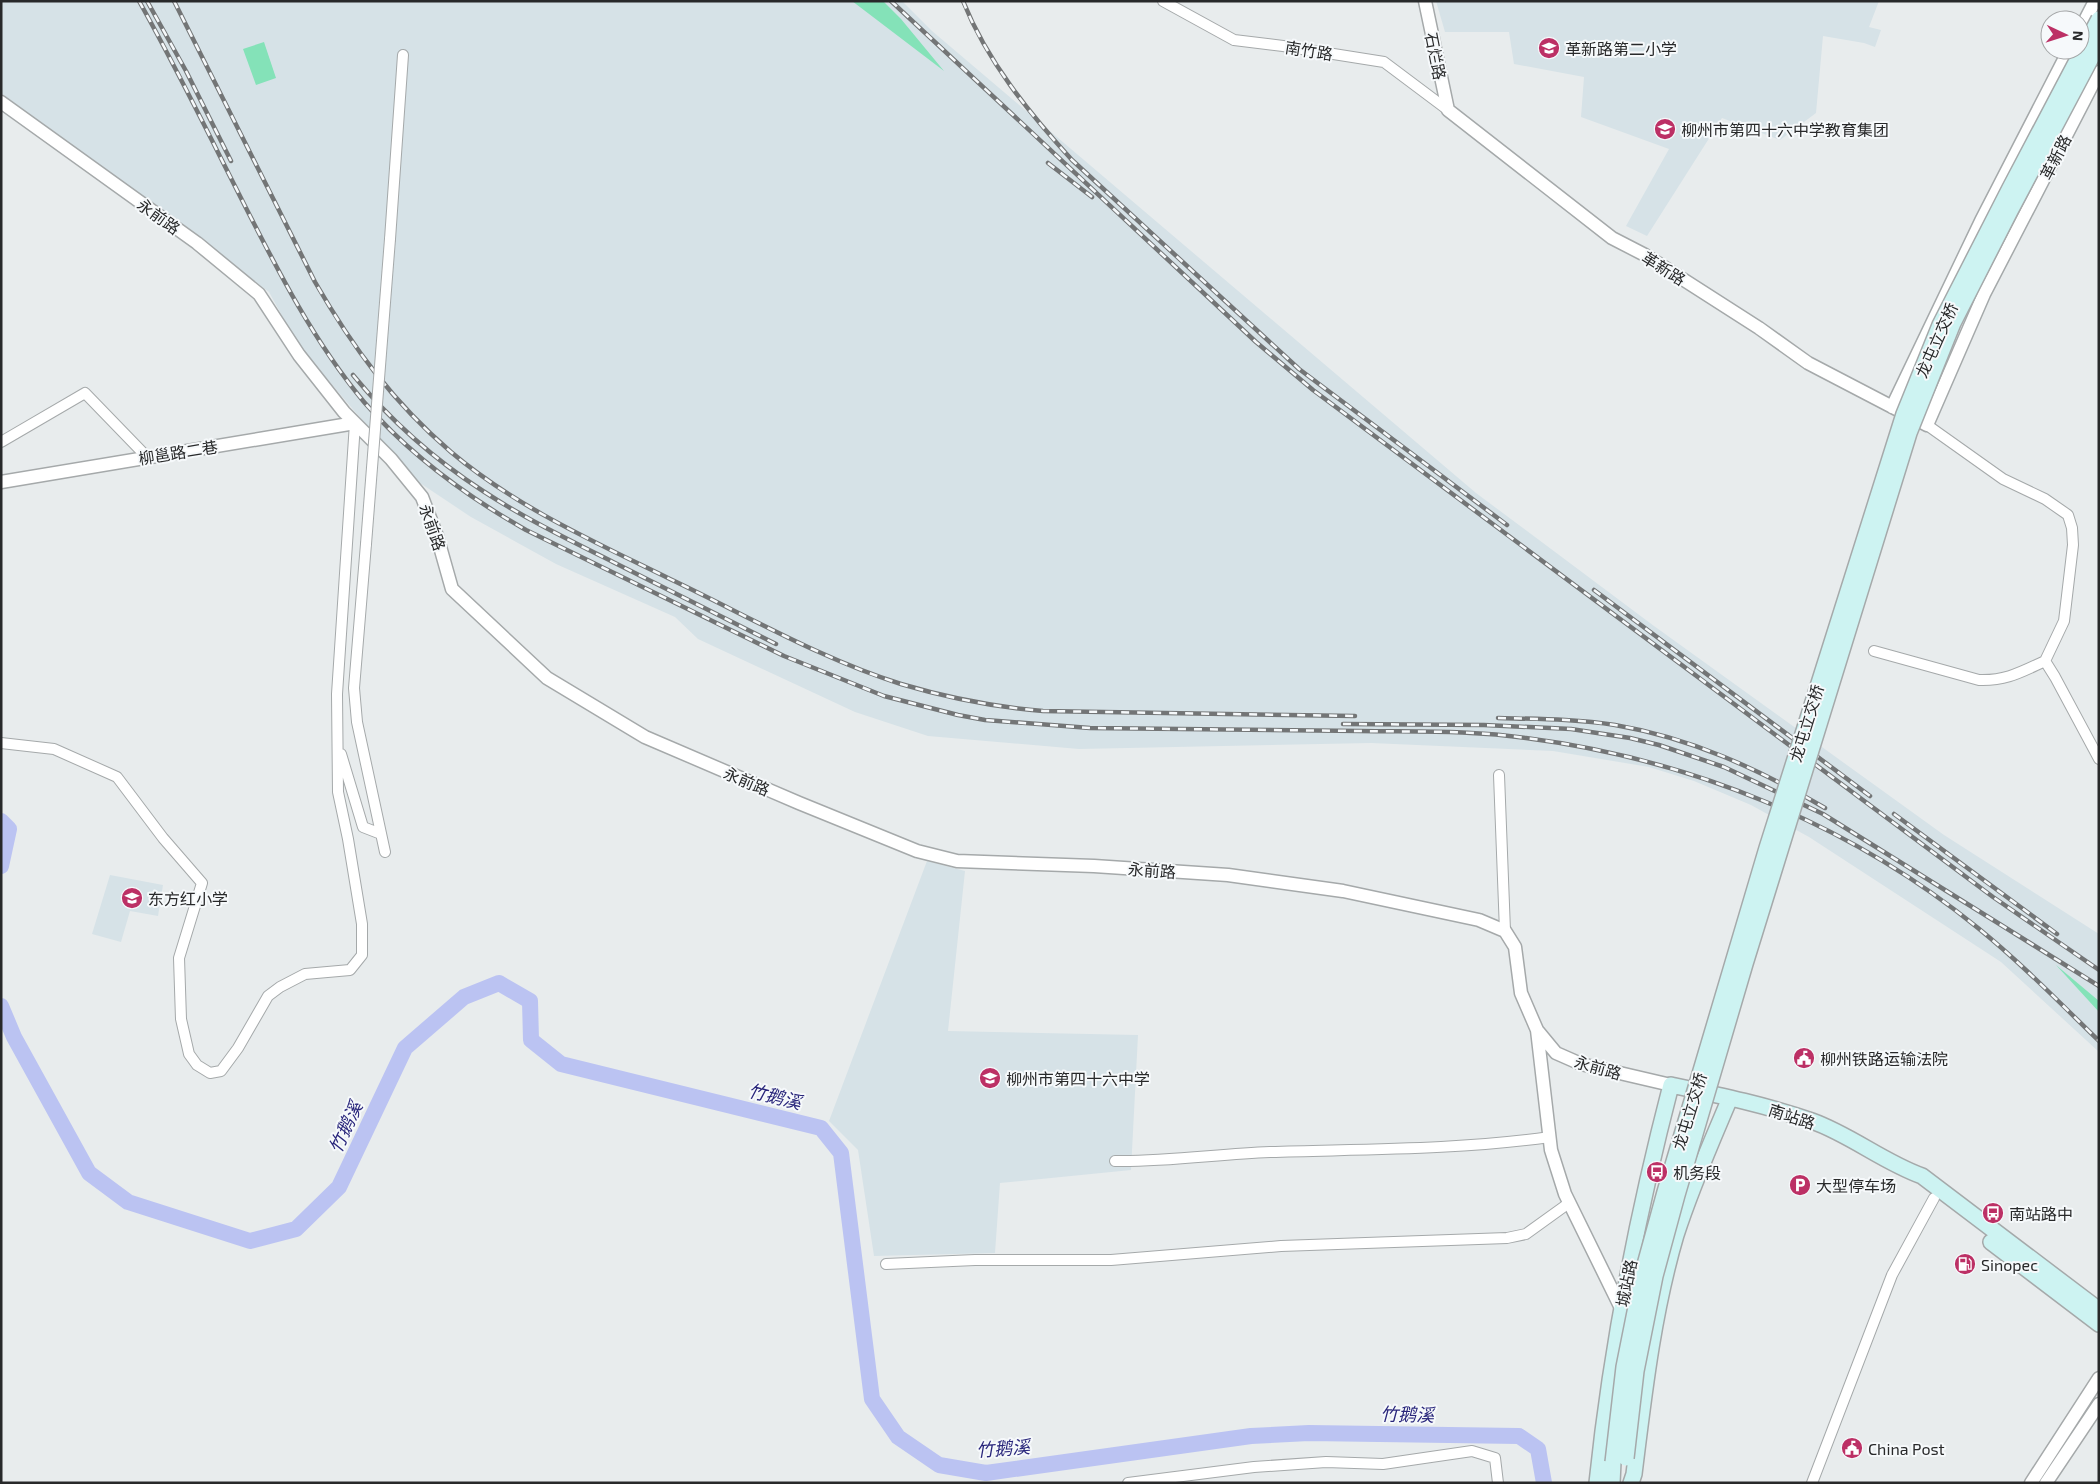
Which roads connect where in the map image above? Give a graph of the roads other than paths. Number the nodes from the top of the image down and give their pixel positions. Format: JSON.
{"nodes":[{"id":1,"x":1163,"y":1,"type":"edge"},
{"id":2,"x":1425,"y":1,"type":"edge"},
{"id":3,"x":2099,"y":19,"type":"edge"},
{"id":4,"x":2099,"y":43,"type":"edge"},
{"id":5,"x":403,"y":55,"type":"dead end"},
{"id":6,"x":2064,"y":60,"type":"edge"},
{"id":7,"x":2099,"y":72,"type":"edge"},
{"id":8,"x":1,"y":102,"type":"edge"},
{"id":9,"x":1448,"y":110,"type":"junction"},
{"id":10,"x":1892,"y":407,"type":"junction"},
{"id":11,"x":355,"y":423,"type":"junction"},
{"id":12,"x":1927,"y":425,"type":"junction"},
{"id":13,"x":1,"y":442,"type":"edge"},
{"id":14,"x":147,"y":458,"type":"junction"},
{"id":15,"x":1,"y":482,"type":"edge"},
{"id":16,"x":1874,"y":651,"type":"dead end"},
{"id":17,"x":2045,"y":661,"type":"junction"},
{"id":18,"x":1,"y":743,"type":"edge"},
{"id":19,"x":337,"y":743,"type":"junction"},
{"id":20,"x":2099,"y":759,"type":"edge"},
{"id":21,"x":1499,"y":775,"type":"dead end"},
{"id":22,"x":381,"y":834,"type":"junction"},
{"id":23,"x":385,"y":852,"type":"dead end"},
{"id":24,"x":1505,"y":931,"type":"junction"},
{"id":25,"x":1537,"y":1030,"type":"junction"},
{"id":26,"x":1671,"y":1085,"type":"junction"},
{"id":27,"x":1730,"y":1098,"type":"junction"},
{"id":28,"x":1550,"y":1137,"type":"junction"},
{"id":29,"x":1115,"y":1161,"type":"dead end"},
{"id":30,"x":1904,"y":1170,"type":"junction"},
{"id":31,"x":1934,"y":1198,"type":"junction"},
{"id":32,"x":1569,"y":1203,"type":"junction"},
{"id":33,"x":886,"y":1264,"type":"dead end"},
{"id":34,"x":1621,"y":1308,"type":"junction"},
{"id":35,"x":2099,"y":1310,"type":"edge"},
{"id":36,"x":2099,"y":1324,"type":"edge"},
{"id":37,"x":2099,"y":1378,"type":"edge"},
{"id":38,"x":2099,"y":1404,"type":"edge"},
{"id":39,"x":1620,"y":1460,"type":"junction"},
{"id":40,"x":1128,"y":1483,"type":"edge"},
{"id":41,"x":1498,"y":1483,"type":"edge"},
{"id":42,"x":1597,"y":1483,"type":"edge"},
{"id":43,"x":1612,"y":1483,"type":"edge"},
{"id":44,"x":1624,"y":1483,"type":"edge"},
{"id":45,"x":1631,"y":1483,"type":"edge"},
{"id":46,"x":1812,"y":1483,"type":"edge"},
{"id":47,"x":2031,"y":1483,"type":"edge"},
{"id":48,"x":2046,"y":1483,"type":"edge"}],
"edges":[{"from":1,"to":9,"type":"street","name":"南竹路"},
{"from":2,"to":9,"type":"street","name":"石烂路"},
{"from":3,"to":39,"type":"main road","name":"龙屯立交桥","bridge":true},
{"from":4,"to":39,"type":"main road","name":"龙屯立交桥","bridge":true},
{"from":5,"to":22,"type":"street","bridge":true},
{"from":6,"to":10,"type":"street"},
{"from":7,"to":12,"type":"street","name":"革新路"},
{"from":8,"to":11,"type":"street","name":"永前路"},
{"from":9,"to":10,"type":"street","name":"革新路"},
{"from":10,"to":12,"type":"street","name":"革新路"},
{"from":11,"to":14,"type":"street","name":"柳邕路二巷"},
{"from":11,"to":19,"type":"street"},
{"from":11,"to":24,"type":"street","name":"永前路"},
{"from":12,"to":17,"type":"street"},
{"from":13,"to":14,"type":"street"},
{"from":14,"to":15,"type":"street","name":"柳邕路二巷"},
{"from":16,"to":17,"type":"street"},
{"from":17,"to":20,"type":"street"},
{"from":18,"to":19,"type":"street"},
{"from":19,"to":22,"type":"street"},
{"from":21,"to":24,"type":"street"},
{"from":22,"to":23,"type":"street"},
{"from":24,"to":25,"type":"street","name":"永前路"},
{"from":25,"to":26,"type":"street","name":"永前路"},
{"from":25,"to":28,"type":"street"},
{"from":26,"to":27,"type":"main road","name":"南站路"},
{"from":26,"to":34,"type":"main road","name":"城站路"},
{"from":27,"to":30,"type":"main road","name":"南站路"},
{"from":27,"to":45,"type":"main road"},
{"from":28,"to":29,"type":"street"},
{"from":28,"to":32,"type":"street"},
{"from":30,"to":31,"type":"main road","name":"南站路"},
{"from":30,"to":35,"type":"main road","name":"南站路"},
{"from":31,"to":36,"type":"main road","name":"南站路"},
{"from":31,"to":46,"type":"street"},
{"from":32,"to":33,"type":"street"},
{"from":32,"to":34,"type":"street"},
{"from":34,"to":42,"type":"main road","name":"城站路"},
{"from":37,"to":47,"type":"street"},
{"from":38,"to":48,"type":"street"},
{"from":39,"to":43,"type":"main road"},
{"from":39,"to":44,"type":"main road"},
{"from":40,"to":41,"type":"street"}]}
